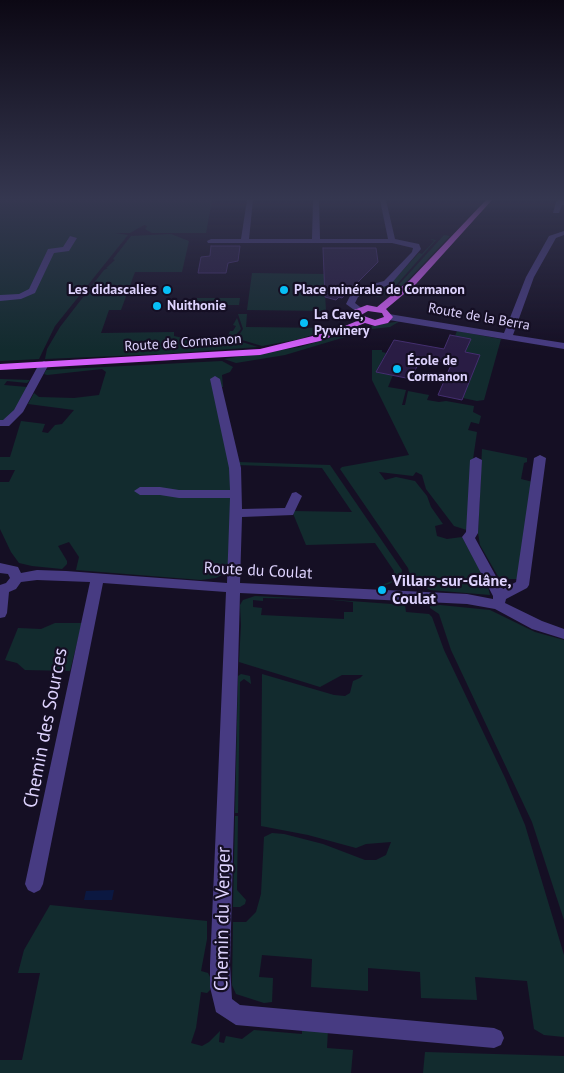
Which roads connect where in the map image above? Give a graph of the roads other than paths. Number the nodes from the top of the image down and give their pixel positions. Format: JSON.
{"nodes":[{"id":1,"x":58,"y":250,"type":"edge"},
{"id":2,"x":416,"y":250,"type":"edge"},
{"id":3,"x":443,"y":250,"type":"edge"},
{"id":4,"x":546,"y":250,"type":"edge"},
{"id":5,"x":0,"y":298,"type":"edge"},
{"id":6,"x":380,"y":308,"type":"junction"},
{"id":7,"x":360,"y":310,"type":"junction"},
{"id":8,"x":389,"y":317,"type":"junction"},
{"id":9,"x":363,"y":321,"type":"junction"},
{"id":10,"x":508,"y":336,"type":"junction"},
{"id":11,"x":564,"y":346,"type":"edge"},
{"id":12,"x":44,"y":364,"type":"junction"},
{"id":13,"x":0,"y":367,"type":"edge"},
{"id":14,"x":215,"y":379,"type":"dead end"},
{"id":15,"x":2,"y":425,"type":"edge"},
{"id":16,"x":540,"y":458,"type":"dead end"},
{"id":17,"x":476,"y":460,"type":"dead end"},
{"id":18,"x":140,"y":491,"type":"dead end"},
{"id":19,"x":235,"y":494,"type":"junction"},
{"id":20,"x":296,"y":496,"type":"dead end"},
{"id":21,"x":236,"y":513,"type":"junction"},
{"id":22,"x":0,"y":568,"type":"edge"},
{"id":23,"x":17,"y":578,"type":"junction"},
{"id":24,"x":96,"y":579,"type":"junction"},
{"id":25,"x":233,"y":588,"type":"junction"},
{"id":26,"x":1,"y":590,"type":"edge"},
{"id":27,"x":499,"y":600,"type":"junction"},
{"id":28,"x":0,"y":613,"type":"edge"},
{"id":29,"x":564,"y":634,"type":"edge"},
{"id":30,"x":34,"y":884,"type":"dead end"},
{"id":31,"x":494,"y":1038,"type":"dead end"}],
"edges":[{"from":1,"to":5,"type":"street"},
{"from":2,"to":7,"type":"street"},
{"from":3,"to":6,"type":"main road"},
{"from":4,"to":10,"type":"street"},
{"from":6,"to":7,"type":"main road"},
{"from":6,"to":8,"type":"main road"},
{"from":7,"to":9,"type":"main road"},
{"from":8,"to":9,"type":"main road","name":"Route de Cormanon"},
{"from":8,"to":10,"type":"street","name":"Route de la Berra"},
{"from":9,"to":12,"type":"main road","name":"Route de Cormanon"},
{"from":10,"to":11,"type":"street","name":"Route de la Berra"},
{"from":12,"to":13,"type":"main road","name":"Route de Cormanon"},
{"from":12,"to":15,"type":"street"},
{"from":14,"to":19,"type":"street"},
{"from":16,"to":27,"type":"street"},
{"from":17,"to":27,"type":"street"},
{"from":18,"to":19,"type":"street"},
{"from":19,"to":21,"type":"street"},
{"from":20,"to":21,"type":"street"},
{"from":21,"to":25,"type":"street"},
{"from":22,"to":23,"type":"street"},
{"from":23,"to":24,"type":"street","name":"Route du Coulat"},
{"from":23,"to":26,"type":"street"},
{"from":24,"to":25,"type":"street","name":"Route du Coulat"},
{"from":24,"to":30,"type":"street","name":"Chemin des Sources"},
{"from":25,"to":27,"type":"street","name":"Route du Coulat"},
{"from":25,"to":31,"type":"street","name":"Chemin du Verger"},
{"from":26,"to":28,"type":"street"},
{"from":27,"to":29,"type":"street","name":"Route du Coulat"}]}
